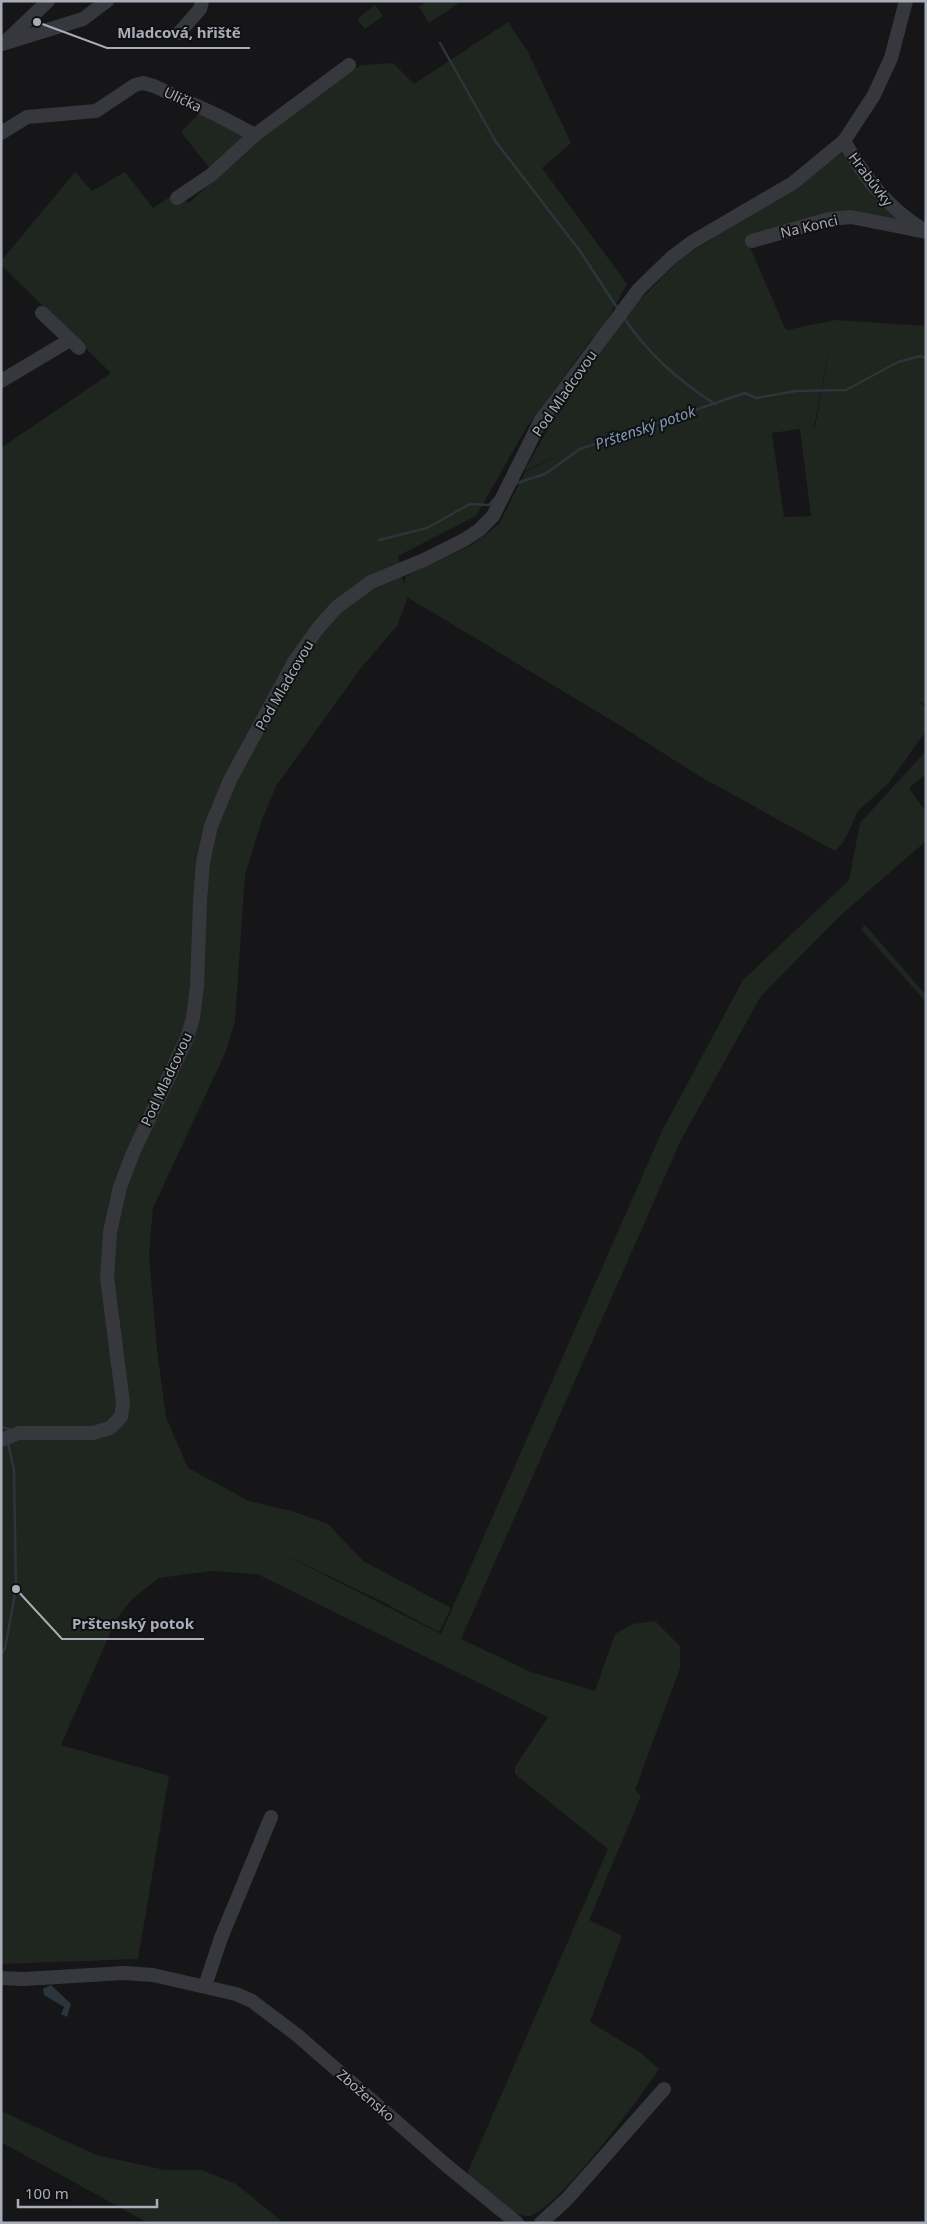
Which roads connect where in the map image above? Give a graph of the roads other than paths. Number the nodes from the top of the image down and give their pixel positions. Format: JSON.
{"nodes":[{"id":1,"x":33,"y":1,"type":"edge"},
{"id":2,"x":48,"y":1,"type":"edge"},
{"id":3,"x":107,"y":1,"type":"edge"},
{"id":4,"x":202,"y":1,"type":"edge"},
{"id":5,"x":906,"y":1,"type":"edge"},
{"id":6,"x":25,"y":24,"type":"junction"},
{"id":7,"x":179,"y":33,"type":"dead end"},
{"id":8,"x":2,"y":45,"type":"edge"},
{"id":9,"x":349,"y":65,"type":"dead end"},
{"id":10,"x":1,"y":133,"type":"edge"},
{"id":11,"x":255,"y":135,"type":"junction"},
{"id":12,"x":844,"y":141,"type":"junction"},
{"id":13,"x":177,"y":198,"type":"dead end"},
{"id":14,"x":926,"y":232,"type":"edge"},
{"id":15,"x":752,"y":241,"type":"dead end"},
{"id":16,"x":42,"y":312,"type":"dead end"},
{"id":17,"x":1,"y":381,"type":"edge"},
{"id":18,"x":1,"y":1440,"type":"edge"},
{"id":19,"x":271,"y":1817,"type":"dead end"},
{"id":20,"x":1,"y":1978,"type":"edge"},
{"id":21,"x":205,"y":1986,"type":"junction"},
{"id":22,"x":664,"y":2089,"type":"dead end"},
{"id":23,"x":517,"y":2223,"type":"edge"},
{"id":24,"x":541,"y":2223,"type":"edge"}],
"edges":[{"from":1,"to":6,"type":"street"},
{"from":2,"to":6,"type":"street"},
{"from":3,"to":8,"type":"street"},
{"from":4,"to":7,"type":"street"},
{"from":5,"to":12,"type":"street","name":"Pod Mladcovou"},
{"from":6,"to":8,"type":"street"},
{"from":9,"to":11,"type":"street"},
{"from":10,"to":11,"type":"street","name":"Ulička"},
{"from":11,"to":13,"type":"street"},
{"from":12,"to":14,"type":"street","name":"Hrabůvky"},
{"from":12,"to":18,"type":"street","name":"Pod Mladcovou"},
{"from":14,"to":15,"type":"street","name":"Na Konci"},
{"from":16,"to":17,"type":"street"},
{"from":19,"to":21,"type":"street"},
{"from":20,"to":21,"type":"street","name":"Zbožensko"},
{"from":21,"to":23,"type":"street","name":"Zbožensko"},
{"from":22,"to":24,"type":"street"}]}
